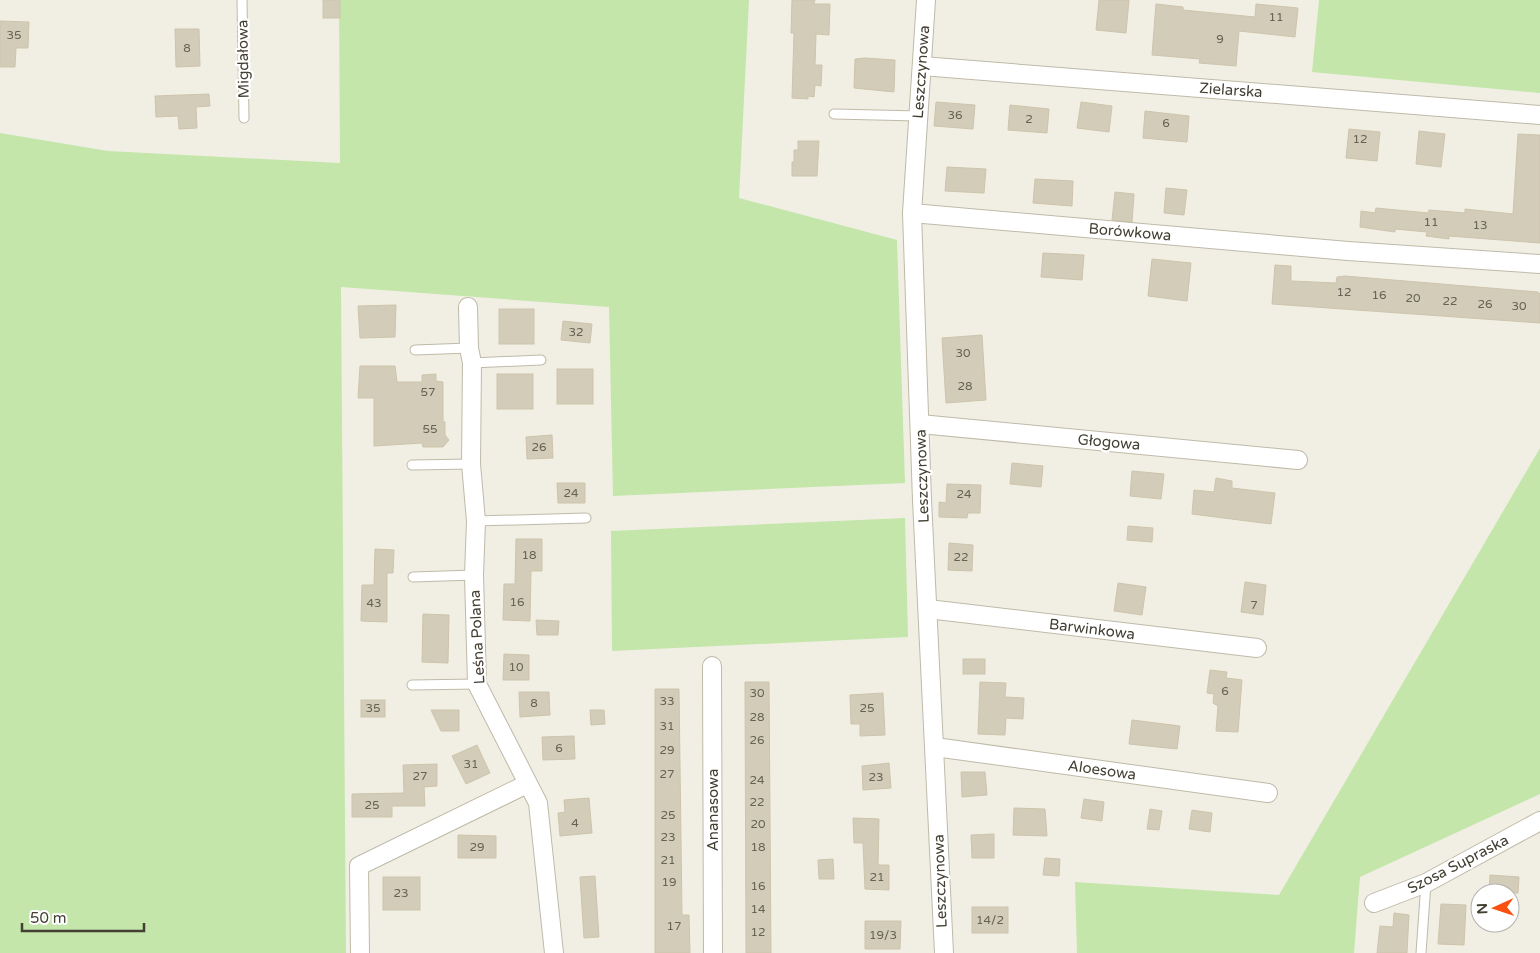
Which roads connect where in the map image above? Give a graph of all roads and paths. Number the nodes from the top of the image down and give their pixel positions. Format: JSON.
{"nodes":[{"id":1,"x":242,"y":0,"type":"edge"},
{"id":2,"x":926,"y":0,"type":"edge"},
{"id":3,"x":922,"y":66,"type":"junction"},
{"id":4,"x":834,"y":114,"type":"dead end"},
{"id":5,"x":1540,"y":114,"type":"edge"},
{"id":6,"x":918,"y":116,"type":"junction"},
{"id":7,"x":244,"y":118,"type":"dead end"},
{"id":8,"x":912,"y":213,"type":"junction"},
{"id":9,"x":1540,"y":264,"type":"edge"},
{"id":10,"x":468,"y":307,"type":"dead end"},
{"id":11,"x":415,"y":350,"type":"dead end"},
{"id":12,"x":471,"y":356,"type":"junction"},
{"id":13,"x":541,"y":360,"type":"dead end"},
{"id":14,"x":920,"y":424,"type":"junction"},
{"id":15,"x":1298,"y":460,"type":"dead end"},
{"id":16,"x":471,"y":464,"type":"junction"},
{"id":17,"x":412,"y":465,"type":"dead end"},
{"id":18,"x":586,"y":518,"type":"dead end"},
{"id":19,"x":476,"y":520,"type":"junction"},
{"id":20,"x":474,"y":575,"type":"junction"},
{"id":21,"x":413,"y":577,"type":"dead end"},
{"id":22,"x":928,"y":609,"type":"junction"},
{"id":23,"x":1257,"y":648,"type":"dead end"},
{"id":24,"x":712,"y":666,"type":"dead end"},
{"id":25,"x":412,"y":684,"type":"dead end"},
{"id":26,"x":477,"y":684,"type":"junction"},
{"id":27,"x":935,"y":747,"type":"junction"},
{"id":28,"x":527,"y":784,"type":"junction"},
{"id":29,"x":1268,"y":793,"type":"dead end"},
{"id":30,"x":1540,"y":821,"type":"edge"},
{"id":31,"x":1426,"y":883,"type":"junction"},
{"id":32,"x":1374,"y":903,"type":"dead end"},
{"id":33,"x":360,"y":953,"type":"edge"},
{"id":34,"x":554,"y":953,"type":"edge"},
{"id":35,"x":713,"y":953,"type":"edge"},
{"id":36,"x":944,"y":953,"type":"edge"},
{"id":37,"x":1421,"y":953,"type":"edge"}],
"edges":[{"from":1,"to":7,"type":"lane","name":"Migdałowa"},
{"from":2,"to":3,"type":"street","name":"Leszczynowa"},
{"from":3,"to":5,"type":"street","name":"Zielarska"},
{"from":3,"to":6,"type":"street","name":"Leszczynowa"},
{"from":4,"to":6,"type":"lane"},
{"from":6,"to":8,"type":"street","name":"Leszczynowa"},
{"from":8,"to":9,"type":"street","name":"Borówkowa"},
{"from":8,"to":14,"type":"street","name":"Leszczynowa"},
{"from":10,"to":12,"type":"street","name":"Leśna Polana"},
{"from":11,"to":12,"type":"lane"},
{"from":12,"to":13,"type":"lane"},
{"from":12,"to":16,"type":"street","name":"Leśna Polana"},
{"from":14,"to":15,"type":"street","name":"Głogowa"},
{"from":14,"to":22,"type":"street","name":"Leszczynowa"},
{"from":16,"to":17,"type":"lane"},
{"from":16,"to":19,"type":"street","name":"Leśna Polana"},
{"from":18,"to":19,"type":"lane"},
{"from":19,"to":20,"type":"street","name":"Leśna Polana"},
{"from":20,"to":21,"type":"lane"},
{"from":20,"to":26,"type":"street","name":"Leśna Polana"},
{"from":22,"to":23,"type":"street","name":"Barwinkowa"},
{"from":22,"to":27,"type":"street","name":"Leszczynowa"},
{"from":24,"to":35,"type":"street","name":"Ananasowa"},
{"from":25,"to":26,"type":"lane"},
{"from":26,"to":28,"type":"street","name":"Leśna Polana"},
{"from":27,"to":29,"type":"street","name":"Aloesowa"},
{"from":27,"to":36,"type":"street","name":"Leszczynowa"},
{"from":28,"to":33,"type":"street"},
{"from":28,"to":34,"type":"street","name":"Leśna Polana"},
{"from":30,"to":31,"type":"street","name":"Szosa Supraska"},
{"from":31,"to":32,"type":"street","name":"Szosa Supraska"},
{"from":31,"to":37,"type":"lane"}]}
